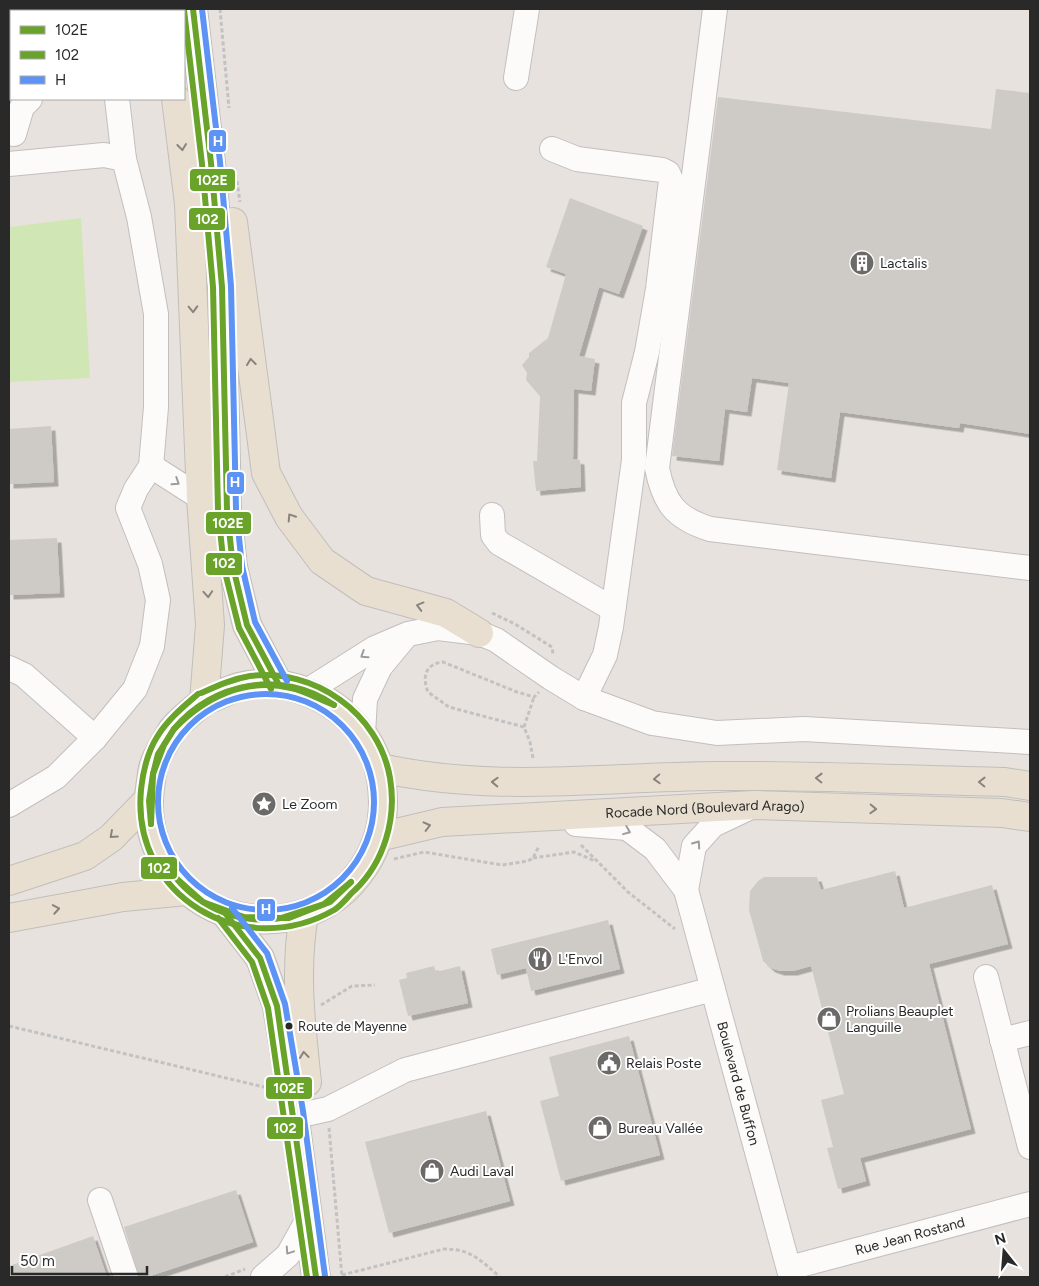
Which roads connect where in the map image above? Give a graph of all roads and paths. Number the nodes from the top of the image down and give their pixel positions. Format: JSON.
{"nodes":[{"id":1,"x":193,"y":9,"type":"edge"},
{"id":2,"x":220,"y":9,"type":"edge"},
{"id":3,"x":528,"y":9,"type":"edge"},
{"id":4,"x":715,"y":9,"type":"edge"},
{"id":5,"x":516,"y":78,"type":"dead end"},
{"id":6,"x":29,"y":100,"type":"edge"},
{"id":7,"x":117,"y":100,"type":"edge"},
{"id":8,"x":176,"y":100,"type":"edge"},
{"id":9,"x":229,"y":112,"type":"dead end"},
{"id":10,"x":14,"y":134,"type":"dead end"},
{"id":11,"x":552,"y":148,"type":"dead end"},
{"id":12,"x":124,"y":158,"type":"junction"},
{"id":13,"x":211,"y":163,"type":"junction"},
{"id":14,"x":9,"y":164,"type":"edge"},
{"id":15,"x":237,"y":177,"type":"dead end"},
{"id":16,"x":240,"y":206,"type":"dead end"},
{"id":17,"x":151,"y":466,"type":"junction"},
{"id":18,"x":201,"y":498,"type":"junction"},
{"id":19,"x":492,"y":515,"type":"dead end"},
{"id":20,"x":1030,"y":568,"type":"edge"},
{"id":21,"x":614,"y":605,"type":"junction"},
{"id":22,"x":482,"y":621,"type":"junction"},
{"id":23,"x":408,"y":634,"type":"junction"},
{"id":24,"x":553,"y":654,"type":"dead end"},
{"id":25,"x":9,"y":668,"type":"edge"},
{"id":26,"x":279,"y":684,"type":"junction"},
{"id":27,"x":307,"y":691,"type":"junction"},
{"id":28,"x":540,"y":691,"type":"dead end"},
{"id":29,"x":534,"y":697,"type":"junction"},
{"id":30,"x":584,"y":698,"type":"junction"},
{"id":31,"x":204,"y":701,"type":"junction"},
{"id":32,"x":524,"y":727,"type":"junction"},
{"id":33,"x":363,"y":734,"type":"junction"},
{"id":34,"x":95,"y":738,"type":"junction"},
{"id":35,"x":1030,"y":742,"type":"edge"},
{"id":36,"x":533,"y":758,"type":"dead end"},
{"id":37,"x":380,"y":768,"type":"junction"},
{"id":38,"x":1030,"y":786,"type":"edge"},
{"id":39,"x":147,"y":801,"type":"junction"},
{"id":40,"x":9,"y":805,"type":"edge"},
{"id":41,"x":754,"y":805,"type":"junction"},
{"id":42,"x":510,"y":817,"type":"junction"},
{"id":43,"x":1030,"y":817,"type":"edge"},
{"id":44,"x":579,"y":843,"type":"dead end"},
{"id":45,"x":539,"y":846,"type":"dead end"},
{"id":46,"x":389,"y":852,"type":"junction"},
{"id":47,"x":533,"y":858,"type":"junction"},
{"id":48,"x":598,"y":862,"type":"junction"},
{"id":49,"x":9,"y":881,"type":"edge"},
{"id":50,"x":686,"y":890,"type":"junction"},
{"id":51,"x":187,"y":891,"type":"junction"},
{"id":52,"x":224,"y":914,"type":"junction"},
{"id":53,"x":304,"y":915,"type":"junction"},
{"id":54,"x":9,"y":918,"type":"edge"},
{"id":55,"x":678,"y":932,"type":"dead end"},
{"id":56,"x":986,"y":977,"type":"dead end"},
{"id":57,"x":376,"y":985,"type":"dead end"},
{"id":58,"x":713,"y":988,"type":"junction"},
{"id":59,"x":320,"y":1005,"type":"dead end"},
{"id":60,"x":9,"y":1026,"type":"edge"},
{"id":61,"x":1030,"y":1033,"type":"edge"},
{"id":62,"x":1002,"y":1040,"type":"junction"},
{"id":63,"x":275,"y":1090,"type":"dead end"},
{"id":64,"x":1026,"y":1111,"type":"edge"},
{"id":65,"x":310,"y":1114,"type":"junction"},
{"id":66,"x":1030,"y":1147,"type":"edge"},
{"id":67,"x":100,"y":1200,"type":"dead end"},
{"id":68,"x":1030,"y":1204,"type":"edge"},
{"id":69,"x":308,"y":1219,"type":"junction"},
{"id":70,"x":790,"y":1272,"type":"edge"},
{"id":71,"x":126,"y":1277,"type":"edge"},
{"id":72,"x":263,"y":1277,"type":"edge"},
{"id":73,"x":328,"y":1277,"type":"edge"},
{"id":74,"x":500,"y":1277,"type":"edge"}],
"edges":[{"from":1,"to":13,"type":"main road"},
{"from":2,"to":9,"type":"path"},
{"from":3,"to":5,"type":"street"},
{"from":4,"to":20,"type":"street"},
{"from":6,"to":10,"type":"street"},
{"from":7,"to":12,"type":"street"},
{"from":8,"to":18,"type":"main road","one_way":true},
{"from":11,"to":21,"type":"street"},
{"from":12,"to":14,"type":"street"},
{"from":12,"to":17,"type":"street"},
{"from":22,"to":13,"type":"main road","one_way":true},
{"from":13,"to":26,"type":"main road"},
{"from":15,"to":16,"type":"path"},
{"from":17,"to":18,"type":"street","one_way":true},
{"from":17,"to":34,"type":"street"},
{"from":18,"to":31,"type":"main road","one_way":true},
{"from":19,"to":21,"type":"street"},
{"from":21,"to":30,"type":"street"},
{"from":22,"to":23,"type":"street"},
{"from":22,"to":24,"type":"path"},
{"from":22,"to":30,"type":"street"},
{"from":23,"to":27,"type":"street","one_way":true},
{"from":23,"to":33,"type":"street"},
{"from":25,"to":34,"type":"street"},
{"from":26,"to":27,"type":"main road"},
{"from":26,"to":31,"type":"main road"},
{"from":27,"to":33,"type":"main road"},
{"from":28,"to":29,"type":"path"},
{"from":29,"to":32,"type":"path"},
{"from":29,"to":32,"type":"path"},
{"from":30,"to":35,"type":"street"},
{"from":31,"to":39,"type":"main road"},
{"from":32,"to":36,"type":"path"},
{"from":33,"to":37,"type":"main road"},
{"from":34,"to":40,"type":"street"},
{"from":38,"to":37,"type":"main road","one_way":true},
{"from":37,"to":46,"type":"main road"},
{"from":39,"to":49,"type":"main road","one_way":true},
{"from":39,"to":51,"type":"main road"},
{"from":41,"to":42,"type":"main road","name":"Rocade Nord (Boulevard Arago)"},
{"from":41,"to":43,"type":"main road","name":"Rocade Nord (Boulevard Arago)","one_way":true},
{"from":50,"to":41,"type":"street","one_way":true},
{"from":46,"to":42,"type":"main road","name":"Rocade Nord (Boulevard Arago)","one_way":true},
{"from":42,"to":50,"type":"street","one_way":true},
{"from":44,"to":48,"type":"path"},
{"from":45,"to":47,"type":"path"},
{"from":46,"to":47,"type":"path"},
{"from":46,"to":53,"type":"main road"},
{"from":47,"to":48,"type":"path"},
{"from":48,"to":55,"type":"path"},
{"from":50,"to":58,"type":"street","name":"Boulevard de Buffon"},
{"from":51,"to":52,"type":"main road"},
{"from":54,"to":51,"type":"main road","one_way":true},
{"from":52,"to":53,"type":"main road"},
{"from":52,"to":69,"type":"main road"},
{"from":65,"to":53,"type":"main road","one_way":true},
{"from":56,"to":62,"type":"street"},
{"from":57,"to":59,"type":"path"},
{"from":58,"to":65,"type":"street"},
{"from":58,"to":70,"type":"street","name":"Boulevard de Buffon"},
{"from":60,"to":63,"type":"path"},
{"from":61,"to":62,"type":"street"},
{"from":62,"to":64,"type":"street"},
{"from":64,"to":66,"type":"street"},
{"from":65,"to":73,"type":"main road"},
{"from":67,"to":71,"type":"street"},
{"from":68,"to":70,"type":"street","name":"Rue Jean Rostand"},
{"from":69,"to":72,"type":"street","one_way":true},
{"from":69,"to":73,"type":"main road"},
{"from":73,"to":74,"type":"path"}]}
